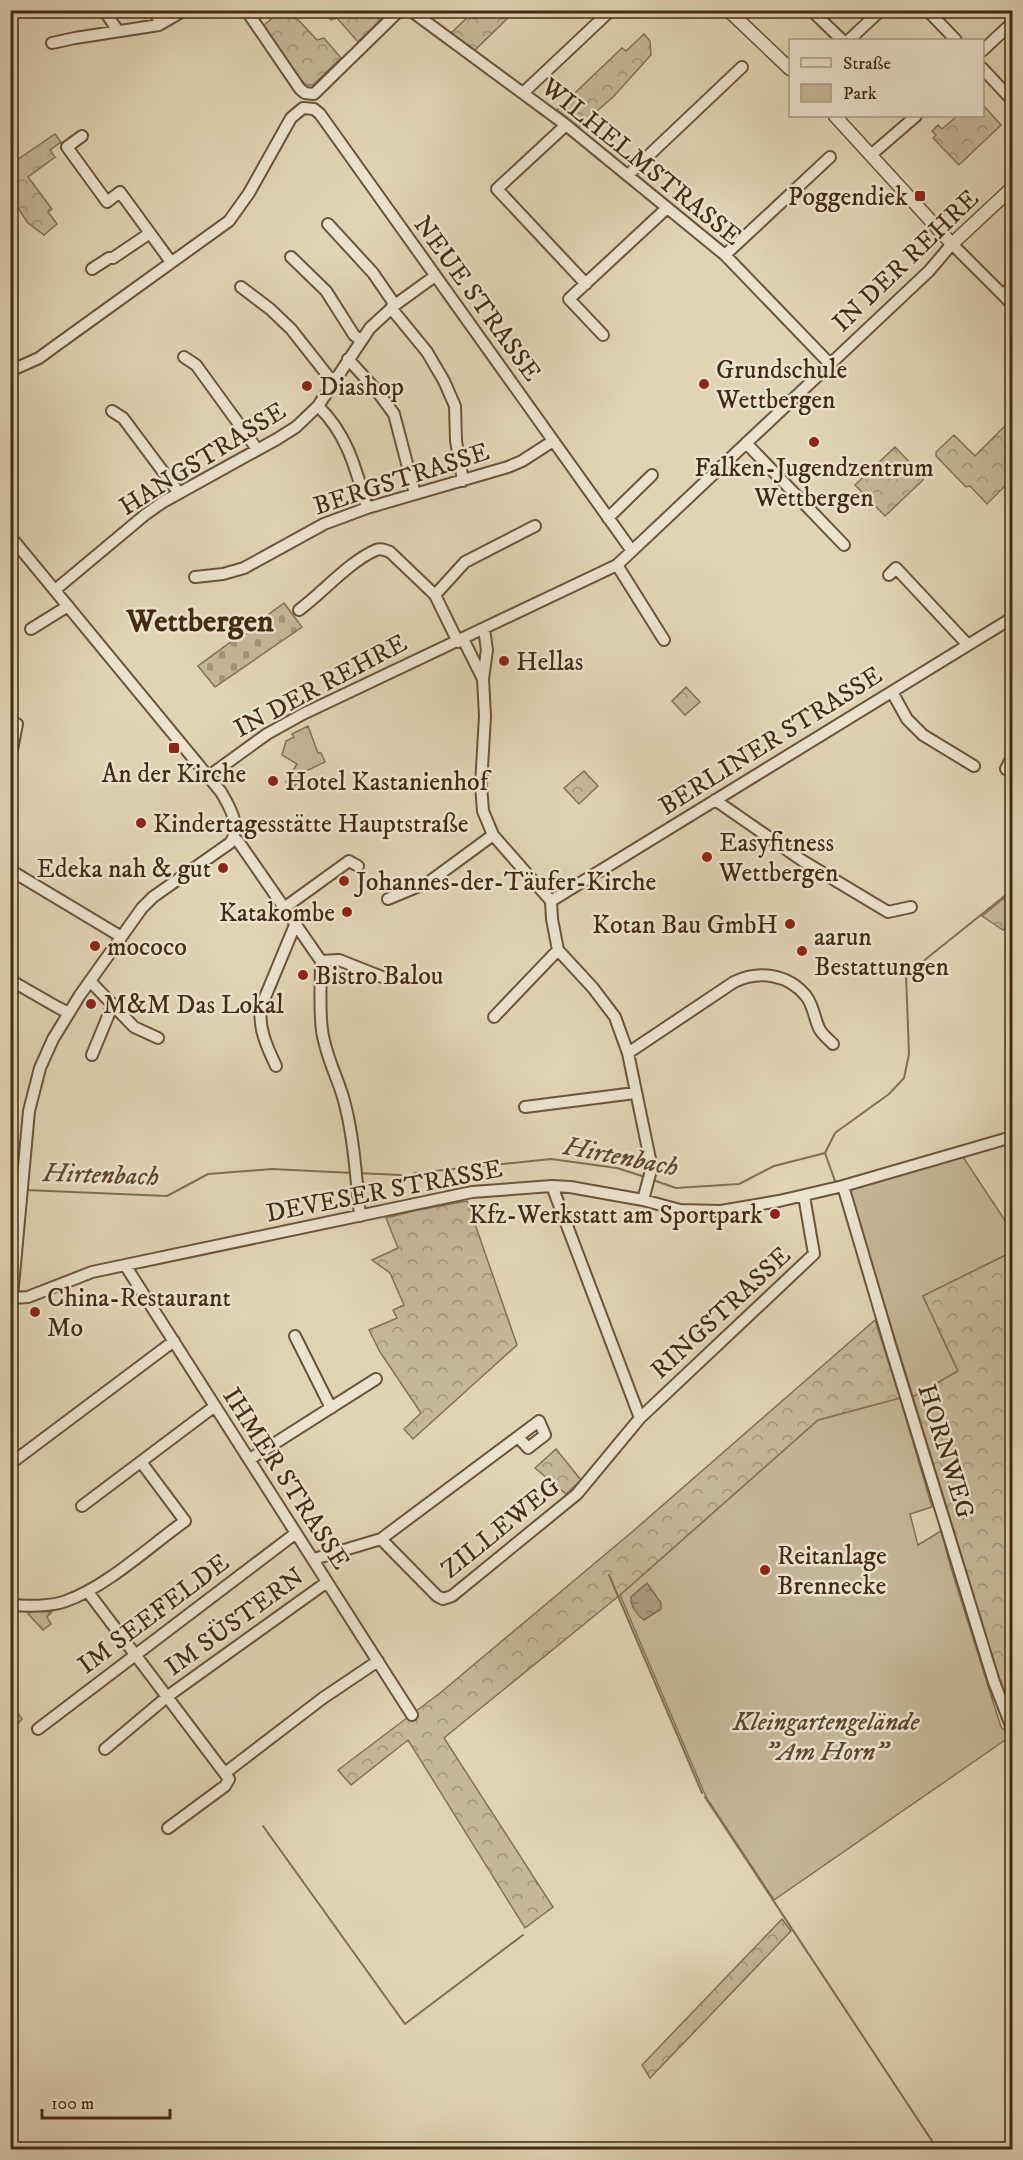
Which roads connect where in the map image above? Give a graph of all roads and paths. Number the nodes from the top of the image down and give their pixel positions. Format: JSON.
{"nodes":[{"id":1,"x":104,"y":10,"type":"edge"},
{"id":2,"x":153,"y":10,"type":"edge"},
{"id":3,"x":185,"y":10,"type":"edge"},
{"id":4,"x":246,"y":10,"type":"edge"},
{"id":5,"x":400,"y":10,"type":"edge"},
{"id":6,"x":410,"y":10,"type":"edge"},
{"id":7,"x":611,"y":10,"type":"edge"},
{"id":8,"x":728,"y":10,"type":"edge"},
{"id":9,"x":810,"y":10,"type":"edge"},
{"id":10,"x":881,"y":10,"type":"edge"},
{"id":11,"x":927,"y":10,"type":"edge"},
{"id":12,"x":1012,"y":22,"type":"edge"},
{"id":13,"x":162,"y":23,"type":"junction"},
{"id":14,"x":118,"y":31,"type":"junction"},
{"id":15,"x":841,"y":39,"type":"edge"},
{"id":16,"x":850,"y":39,"type":"edge"},
{"id":17,"x":955,"y":39,"type":"edge"},
{"id":18,"x":52,"y":43,"type":"dead end"},
{"id":19,"x":984,"y":49,"type":"edge"},
{"id":20,"x":742,"y":67,"type":"dead end"},
{"id":21,"x":789,"y":68,"type":"edge"},
{"id":22,"x":984,"y":70,"type":"edge"},
{"id":23,"x":523,"y":93,"type":"junction"},
{"id":24,"x":1012,"y":100,"type":"edge"},
{"id":25,"x":836,"y":117,"type":"edge"},
{"id":26,"x":915,"y":117,"type":"edge"},
{"id":27,"x":566,"y":125,"type":"junction"},
{"id":28,"x":82,"y":136,"type":"dead end"},
{"id":29,"x":872,"y":154,"type":"junction"},
{"id":30,"x":830,"y":157,"type":"dead end"},
{"id":31,"x":628,"y":175,"type":"junction"},
{"id":32,"x":1012,"y":188,"type":"edge"},
{"id":33,"x":667,"y":208,"type":"junction"},
{"id":34,"x":328,"y":224,"type":"dead end"},
{"id":35,"x":150,"y":233,"type":"junction"},
{"id":36,"x":952,"y":244,"type":"junction"},
{"id":37,"x":725,"y":255,"type":"junction"},
{"id":38,"x":291,"y":257,"type":"dead end"},
{"id":39,"x":171,"y":262,"type":"junction"},
{"id":40,"x":92,"y":269,"type":"dead end"},
{"id":41,"x":435,"y":276,"type":"junction"},
{"id":42,"x":586,"y":284,"type":"junction"},
{"id":43,"x":1012,"y":286,"type":"edge"},
{"id":44,"x":241,"y":287,"type":"dead end"},
{"id":45,"x":1003,"y":295,"type":"junction"},
{"id":46,"x":1012,"y":304,"type":"edge"},
{"id":47,"x":393,"y":307,"type":"junction"},
{"id":48,"x":603,"y":335,"type":"dead end"},
{"id":49,"x":360,"y":340,"type":"junction"},
{"id":50,"x":184,"y":357,"type":"dead end"},
{"id":51,"x":348,"y":359,"type":"junction"},
{"id":52,"x":830,"y":364,"type":"junction"},
{"id":53,"x":10,"y":371,"type":"edge"},
{"id":54,"x":336,"y":381,"type":"junction"},
{"id":55,"x":318,"y":406,"type":"junction"},
{"id":56,"x":112,"y":411,"type":"dead end"},
{"id":57,"x":553,"y":441,"type":"junction"},
{"id":58,"x":746,"y":443,"type":"junction"},
{"id":59,"x":258,"y":449,"type":"junction"},
{"id":60,"x":652,"y":475,"type":"dead end"},
{"id":61,"x":463,"y":481,"type":"junction"},
{"id":62,"x":179,"y":493,"type":"junction"},
{"id":63,"x":416,"y":494,"type":"junction"},
{"id":64,"x":367,"y":508,"type":"junction"},
{"id":65,"x":608,"y":518,"type":"junction"},
{"id":66,"x":536,"y":526,"type":"dead end"},
{"id":67,"x":10,"y":536,"type":"edge"},
{"id":68,"x":844,"y":545,"type":"dead end"},
{"id":69,"x":632,"y":551,"type":"junction"},
{"id":70,"x":617,"y":565,"type":"junction"},
{"id":71,"x":888,"y":575,"type":"dead end"},
{"id":72,"x":195,"y":577,"type":"dead end"},
{"id":73,"x":55,"y":590,"type":"junction"},
{"id":74,"x":435,"y":595,"type":"junction"},
{"id":75,"x":68,"y":606,"type":"junction"},
{"id":76,"x":299,"y":610,"type":"dead end"},
{"id":77,"x":1012,"y":618,"type":"edge"},
{"id":78,"x":31,"y":629,"type":"dead end"},
{"id":79,"x":484,"y":629,"type":"junction"},
{"id":80,"x":460,"y":640,"type":"junction"},
{"id":81,"x":664,"y":640,"type":"dead end"},
{"id":82,"x":968,"y":645,"type":"junction"},
{"id":83,"x":483,"y":679,"type":"junction"},
{"id":84,"x":892,"y":692,"type":"junction"},
{"id":85,"x":17,"y":724,"type":"dead end"},
{"id":86,"x":1012,"y":757,"type":"edge"},
{"id":87,"x":10,"y":760,"type":"edge"},
{"id":88,"x":974,"y":766,"type":"dead end"},
{"id":89,"x":1006,"y":769,"type":"dead end"},
{"id":90,"x":209,"y":776,"type":"junction"},
{"id":91,"x":715,"y":800,"type":"junction"},
{"id":92,"x":493,"y":835,"type":"junction"},
{"id":93,"x":234,"y":839,"type":"junction"},
{"id":94,"x":358,"y":866,"type":"dead end"},
{"id":95,"x":10,"y":870,"type":"edge"},
{"id":96,"x":388,"y":899,"type":"dead end"},
{"id":97,"x":551,"y":901,"type":"junction"},
{"id":98,"x":911,"y":907,"type":"dead end"},
{"id":99,"x":284,"y":908,"type":"junction"},
{"id":100,"x":295,"y":925,"type":"junction"},
{"id":101,"x":120,"y":936,"type":"junction"},
{"id":102,"x":558,"y":950,"type":"junction"},
{"id":103,"x":321,"y":961,"type":"junction"},
{"id":104,"x":382,"y":977,"type":"dead end"},
{"id":105,"x":10,"y":980,"type":"edge"},
{"id":106,"x":90,"y":981,"type":"junction"},
{"id":107,"x":113,"y":1004,"type":"junction"},
{"id":108,"x":69,"y":1013,"type":"junction"},
{"id":109,"x":494,"y":1017,"type":"dead end"},
{"id":110,"x":158,"y":1038,"type":"dead end"},
{"id":111,"x":833,"y":1044,"type":"dead end"},
{"id":112,"x":628,"y":1053,"type":"junction"},
{"id":113,"x":92,"y":1055,"type":"dead end"},
{"id":114,"x":276,"y":1066,"type":"dead end"},
{"id":115,"x":635,"y":1093,"type":"junction"},
{"id":116,"x":525,"y":1107,"type":"dead end"},
{"id":117,"x":1012,"y":1137,"type":"edge"},
{"id":118,"x":552,"y":1186,"type":"junction"},
{"id":119,"x":843,"y":1186,"type":"junction"},
{"id":120,"x":804,"y":1196,"type":"junction"},
{"id":121,"x":643,"y":1200,"type":"junction"},
{"id":122,"x":360,"y":1216,"type":"junction"},
{"id":123,"x":125,"y":1264,"type":"junction"},
{"id":124,"x":13,"y":1281,"type":"edge"},
{"id":125,"x":13,"y":1298,"type":"junction"},
{"id":126,"x":10,"y":1319,"type":"edge"},
{"id":127,"x":295,"y":1336,"type":"dead end"},
{"id":128,"x":174,"y":1341,"type":"junction"},
{"id":129,"x":376,"y":1379,"type":"dead end"},
{"id":130,"x":215,"y":1406,"type":"junction"},
{"id":131,"x":331,"y":1408,"type":"junction"},
{"id":132,"x":640,"y":1418,"type":"junction"},
{"id":133,"x":518,"y":1437,"type":"dead end"},
{"id":134,"x":249,"y":1459,"type":"junction"},
{"id":135,"x":141,"y":1462,"type":"junction"},
{"id":136,"x":10,"y":1464,"type":"edge"},
{"id":137,"x":593,"y":1475,"type":"joint"},
{"id":138,"x":81,"y":1506,"type":"dead end"},
{"id":139,"x":296,"y":1533,"type":"junction"},
{"id":140,"x":381,"y":1539,"type":"junction"},
{"id":141,"x":314,"y":1559,"type":"junction"},
{"id":142,"x":327,"y":1582,"type":"junction"},
{"id":143,"x":88,"y":1592,"type":"junction"},
{"id":144,"x":10,"y":1605,"type":"edge"},
{"id":145,"x":135,"y":1654,"type":"junction"},
{"id":146,"x":378,"y":1661,"type":"junction"},
{"id":147,"x":168,"y":1696,"type":"junction"},
{"id":148,"x":412,"y":1715,"type":"dead end"},
{"id":149,"x":1012,"y":1728,"type":"edge"},
{"id":150,"x":38,"y":1729,"type":"dead end"},
{"id":151,"x":105,"y":1749,"type":"dead end"},
{"id":152,"x":225,"y":1773,"type":"junction"},
{"id":153,"x":168,"y":1828,"type":"dead end"}],
"edges":[{"from":1,"to":14,"type":"street"},
{"from":2,"to":13,"type":"street"},
{"from":3,"to":13,"type":"street"},
{"from":4,"to":5,"type":"street"},
{"from":6,"to":23,"type":"street","name":"WILHELMSTRASSE"},
{"from":7,"to":23,"type":"street"},
{"from":8,"to":21,"type":"street"},
{"from":9,"to":15,"type":"street"},
{"from":10,"to":16,"type":"street"},
{"from":11,"to":17,"type":"street"},
{"from":12,"to":19,"type":"street"},
{"from":13,"to":14,"type":"street"},
{"from":14,"to":18,"type":"street"},
{"from":20,"to":31,"type":"street"},
{"from":22,"to":24,"type":"street"},
{"from":23,"to":27,"type":"street","name":"WILHELMSTRASSE"},
{"from":25,"to":29,"type":"street"},
{"from":26,"to":29,"type":"street"},
{"from":27,"to":31,"type":"street","name":"WILHELMSTRASSE"},
{"from":27,"to":42,"type":"street"},
{"from":28,"to":35,"type":"street"},
{"from":29,"to":36,"type":"street"},
{"from":30,"to":37,"type":"street"},
{"from":31,"to":33,"type":"street","name":"WILHELMSTRASSE"},
{"from":32,"to":36,"type":"street","name":"IN DER REHRE"},
{"from":33,"to":37,"type":"street","name":"WILHELMSTRASSE"},
{"from":33,"to":42,"type":"street"},
{"from":34,"to":47,"type":"street"},
{"from":35,"to":39,"type":"street"},
{"from":35,"to":40,"type":"street"},
{"from":36,"to":45,"type":"street"},
{"from":36,"to":52,"type":"street","name":"IN DER REHRE"},
{"from":37,"to":52,"type":"street","name":"WILHELMSTRASSE"},
{"from":38,"to":49,"type":"street"},
{"from":39,"to":41,"type":"street","name":"NEUE STRASSE"},
{"from":39,"to":53,"type":"street"},
{"from":41,"to":47,"type":"street","name":"HANGSTRASSE"},
{"from":41,"to":57,"type":"street","name":"NEUE STRASSE"},
{"from":42,"to":48,"type":"street"},
{"from":43,"to":45,"type":"street"},
{"from":44,"to":54,"type":"street"},
{"from":45,"to":46,"type":"street"},
{"from":47,"to":49,"type":"street","name":"HANGSTRASSE"},
{"from":47,"to":61,"type":"street"},
{"from":49,"to":51,"type":"street","name":"HANGSTRASSE"},
{"from":50,"to":59,"type":"street"},
{"from":51,"to":54,"type":"street","name":"HANGSTRASSE"},
{"from":51,"to":63,"type":"street"},
{"from":52,"to":58,"type":"street","name":"IN DER REHRE"},
{"from":54,"to":55,"type":"street","name":"HANGSTRASSE"},
{"from":55,"to":59,"type":"street","name":"HANGSTRASSE"},
{"from":55,"to":64,"type":"street"},
{"from":56,"to":62,"type":"street"},
{"from":57,"to":61,"type":"street","name":"BERGSTRASSE"},
{"from":57,"to":65,"type":"street","name":"NEUE STRASSE"},
{"from":58,"to":68,"type":"street"},
{"from":58,"to":69,"type":"street","name":"IN DER REHRE"},
{"from":59,"to":62,"type":"street","name":"HANGSTRASSE"},
{"from":60,"to":65,"type":"street"},
{"from":61,"to":63,"type":"street","name":"BERGSTRASSE"},
{"from":62,"to":73,"type":"street","name":"HANGSTRASSE"},
{"from":63,"to":64,"type":"street","name":"BERGSTRASSE"},
{"from":64,"to":72,"type":"street","name":"BERGSTRASSE"},
{"from":65,"to":69,"type":"street","name":"NEUE STRASSE"},
{"from":66,"to":74,"type":"street"},
{"from":67,"to":73,"type":"street"},
{"from":69,"to":70,"type":"street","name":"IN DER REHRE"},
{"from":70,"to":79,"type":"street","name":"IN DER REHRE"},
{"from":70,"to":81,"type":"street"},
{"from":71,"to":82,"type":"street"},
{"from":73,"to":75,"type":"street"},
{"from":74,"to":76,"type":"street"},
{"from":74,"to":80,"type":"street"},
{"from":75,"to":78,"type":"street"},
{"from":75,"to":90,"type":"street"},
{"from":77,"to":82,"type":"street","name":"BERLINER STRASSE"},
{"from":79,"to":80,"type":"street","name":"IN DER REHRE"},
{"from":79,"to":83,"type":"street"},
{"from":80,"to":83,"type":"street"},
{"from":80,"to":90,"type":"street","name":"IN DER REHRE"},
{"from":82,"to":84,"type":"street","name":"BERLINER STRASSE"},
{"from":83,"to":92,"type":"street"},
{"from":84,"to":88,"type":"street"},
{"from":84,"to":91,"type":"street","name":"BERLINER STRASSE"},
{"from":85,"to":87,"type":"street"},
{"from":86,"to":89,"type":"street"},
{"from":90,"to":93,"type":"street"},
{"from":91,"to":97,"type":"street","name":"BERLINER STRASSE"},
{"from":91,"to":98,"type":"street"},
{"from":92,"to":96,"type":"street"},
{"from":92,"to":97,"type":"street"},
{"from":93,"to":99,"type":"street"},
{"from":93,"to":101,"type":"street"},
{"from":94,"to":99,"type":"street"},
{"from":95,"to":101,"type":"street"},
{"from":97,"to":102,"type":"street"},
{"from":99,"to":100,"type":"street"},
{"from":100,"to":103,"type":"street"},
{"from":100,"to":114,"type":"street"},
{"from":101,"to":106,"type":"street"},
{"from":102,"to":109,"type":"street"},
{"from":102,"to":112,"type":"street"},
{"from":103,"to":104,"type":"street"},
{"from":103,"to":122,"type":"street"},
{"from":105,"to":108,"type":"street"},
{"from":106,"to":107,"type":"street"},
{"from":106,"to":108,"type":"street"},
{"from":107,"to":110,"type":"street"},
{"from":107,"to":113,"type":"street"},
{"from":108,"to":124,"type":"street"},
{"from":111,"to":112,"type":"street"},
{"from":112,"to":115,"type":"street"},
{"from":115,"to":116,"type":"street"},
{"from":115,"to":121,"type":"street"},
{"from":117,"to":119,"type":"street","name":"DEVESER STRASSE"},
{"from":118,"to":121,"type":"street","name":"DEVESER STRASSE"},
{"from":118,"to":122,"type":"street","name":"DEVESER STRASSE"},
{"from":118,"to":132,"type":"street","name":"RINGSTRASSE"},
{"from":119,"to":120,"type":"street","name":"DEVESER STRASSE"},
{"from":119,"to":149,"type":"street","name":"HORNWEG"},
{"from":120,"to":121,"type":"street","name":"DEVESER STRASSE"},
{"from":120,"to":132,"type":"street","name":"RINGSTRASSE"},
{"from":122,"to":123,"type":"street","name":"DEVESER STRASSE"},
{"from":123,"to":125,"type":"street","name":"DEVESER STRASSE"},
{"from":123,"to":128,"type":"street","name":"IHMER STRASSE"},
{"from":124,"to":125,"type":"street"},
{"from":125,"to":126,"type":"street"},
{"from":127,"to":131,"type":"street"},
{"from":128,"to":130,"type":"street","name":"IHMER STRASSE"},
{"from":128,"to":136,"type":"street"},
{"from":129,"to":131,"type":"street"},
{"from":130,"to":134,"type":"street","name":"IHMER STRASSE"},
{"from":130,"to":135,"type":"street"},
{"from":131,"to":134,"type":"street"},
{"from":132,"to":137,"type":"street","name":"RINGSTRASSE"},
{"from":133,"to":140,"type":"street"},
{"from":134,"to":139,"type":"street","name":"IHMER STRASSE"},
{"from":135,"to":138,"type":"street"},
{"from":135,"to":143,"type":"street"},
{"from":137,"to":140,"type":"street","name":"ZILLEWEG"},
{"from":139,"to":141,"type":"street","name":"IHMER STRASSE"},
{"from":139,"to":145,"type":"street","name":"IM SEEFELDE"},
{"from":140,"to":141,"type":"street"},
{"from":141,"to":142,"type":"street","name":"IHMER STRASSE"},
{"from":142,"to":146,"type":"street","name":"IHMER STRASSE"},
{"from":142,"to":147,"type":"street","name":"IM SÜSTERN"},
{"from":143,"to":144,"type":"street"},
{"from":143,"to":145,"type":"street"},
{"from":145,"to":147,"type":"street"},
{"from":145,"to":150,"type":"street","name":"IM SEEFELDE"},
{"from":146,"to":148,"type":"street","name":"IHMER STRASSE"},
{"from":146,"to":152,"type":"street"},
{"from":147,"to":151,"type":"street","name":"IM SÜSTERN"},
{"from":147,"to":152,"type":"street"},
{"from":152,"to":153,"type":"street"}]}
